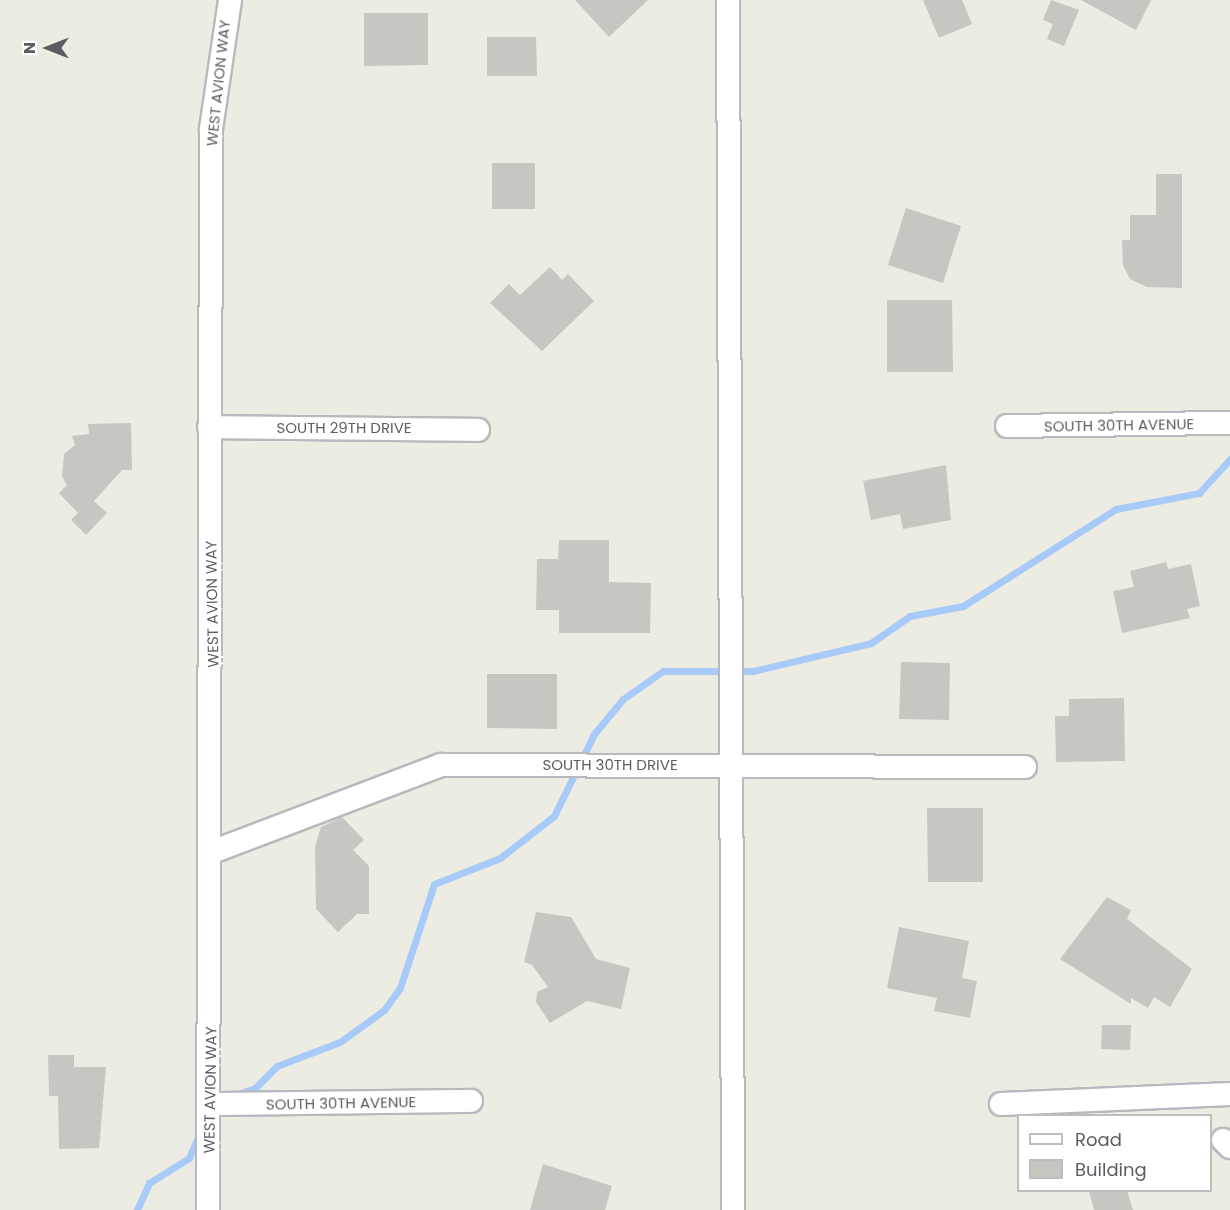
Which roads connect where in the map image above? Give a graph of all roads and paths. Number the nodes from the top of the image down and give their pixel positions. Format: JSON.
{"nodes":[{"id":1,"x":230,"y":0,"type":"edge"},
{"id":2,"x":728,"y":0,"type":"edge"},
{"id":3,"x":1230,"y":423,"type":"edge"},
{"id":4,"x":1007,"y":426,"type":"dead end"},
{"id":5,"x":209,"y":427,"type":"junction"},
{"id":6,"x":478,"y":430,"type":"dead end"},
{"id":7,"x":731,"y":766,"type":"junction"},
{"id":8,"x":1025,"y":767,"type":"dead end"},
{"id":9,"x":212,"y":852,"type":"junction"},
{"id":10,"x":1230,"y":1095,"type":"edge"},
{"id":11,"x":471,"y":1101,"type":"dead end"},
{"id":12,"x":211,"y":1104,"type":"junction"},
{"id":13,"x":1001,"y":1104,"type":"dead end"},
{"id":14,"x":208,"y":1210,"type":"edge"},
{"id":15,"x":734,"y":1210,"type":"edge"}],
"edges":[{"from":1,"to":5,"type":"street","name":"WEST AVION WAY"},
{"from":2,"to":7,"type":"street"},
{"from":3,"to":4,"type":"street","name":"SOUTH 30TH AVENUE"},
{"from":5,"to":6,"type":"street","name":"SOUTH 29TH DRIVE"},
{"from":5,"to":9,"type":"street","name":"WEST AVION WAY"},
{"from":7,"to":8,"type":"street","name":"SOUTH 30TH DRIVE"},
{"from":7,"to":9,"type":"street","name":"SOUTH 30TH DRIVE"},
{"from":7,"to":15,"type":"street"},
{"from":9,"to":12,"type":"street","name":"WEST AVION WAY"},
{"from":10,"to":13,"type":"street"},
{"from":11,"to":12,"type":"street","name":"SOUTH 30TH AVENUE"},
{"from":12,"to":14,"type":"street","name":"WEST AVION WAY"}]}
